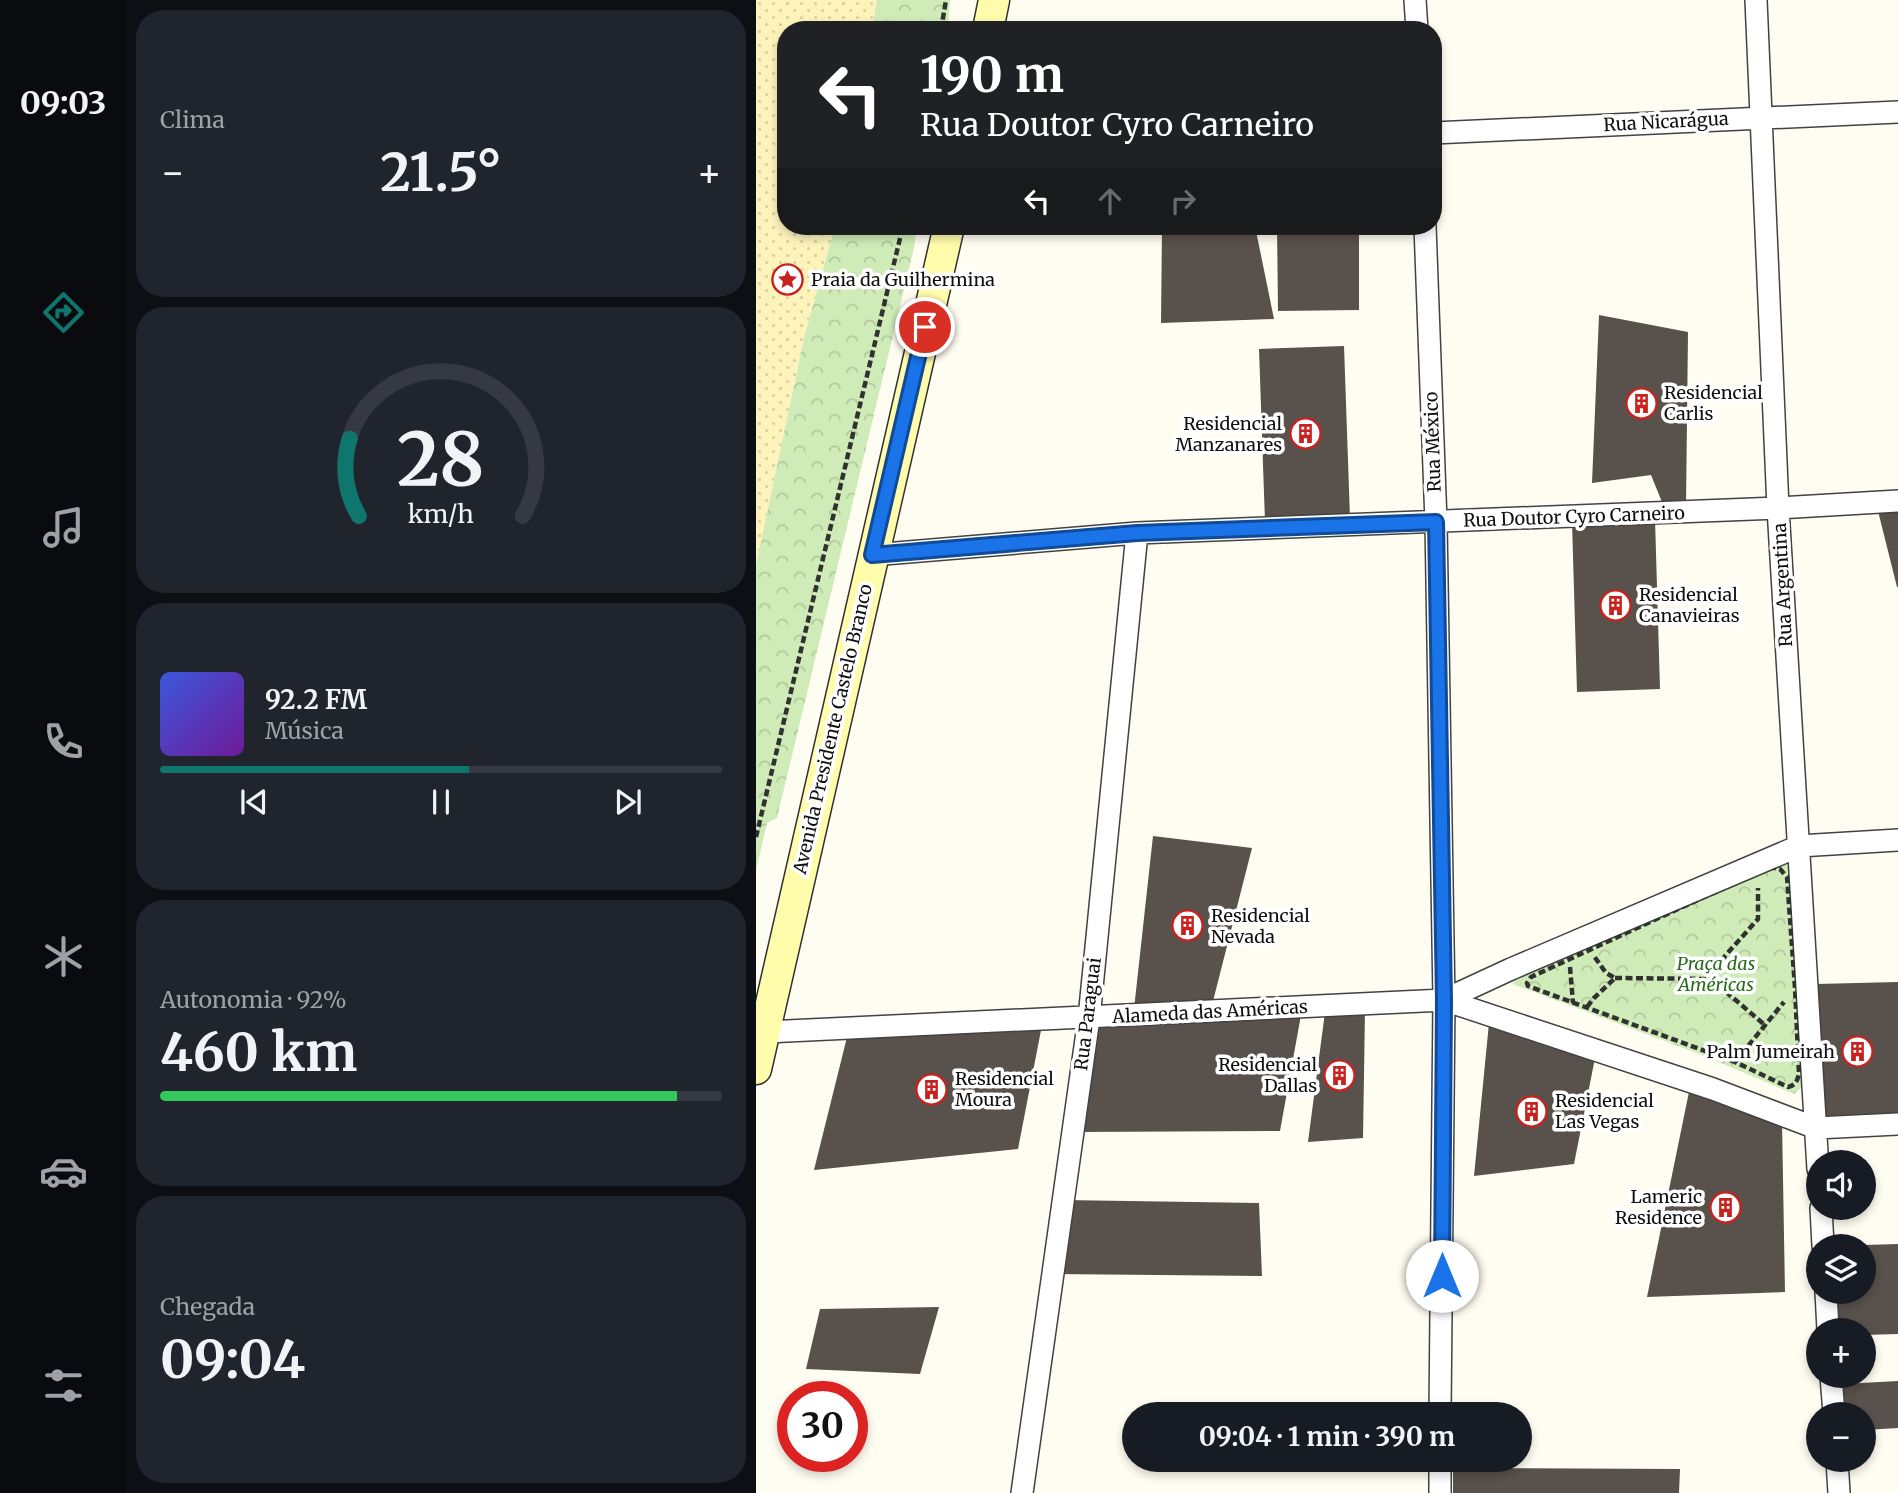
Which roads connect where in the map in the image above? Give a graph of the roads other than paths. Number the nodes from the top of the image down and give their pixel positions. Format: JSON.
{"nodes":[{"id":1,"x":994,"y":0,"type":"edge"},
{"id":2,"x":1415,"y":0,"type":"edge"},
{"id":3,"x":1756,"y":0,"type":"edge"},
{"id":4,"x":990,"y":21,"type":"edge"},
{"id":5,"x":1416,"y":21,"type":"edge"},
{"id":6,"x":1898,"y":112,"type":"edge"},
{"id":7,"x":1762,"y":118,"type":"junction"},
{"id":8,"x":1442,"y":133,"type":"edge"},
{"id":9,"x":947,"y":235,"type":"edge"},
{"id":10,"x":1425,"y":235,"type":"edge"},
{"id":11,"x":1898,"y":501,"type":"edge"},
{"id":12,"x":1778,"y":508,"type":"junction"},
{"id":13,"x":1436,"y":522,"type":"junction"},
{"id":14,"x":1137,"y":533,"type":"junction"},
{"id":15,"x":872,"y":555,"type":"junction"},
{"id":16,"x":1898,"y":841,"type":"edge"},
{"id":17,"x":1799,"y":846,"type":"junction"},
{"id":18,"x":1444,"y":1000,"type":"junction"},
{"id":19,"x":1089,"y":1018,"type":"junction"},
{"id":20,"x":765,"y":1032,"type":"junction"},
{"id":21,"x":756,"y":1069,"type":"edge"},
{"id":22,"x":1898,"y":1124,"type":"edge"},
{"id":23,"x":1816,"y":1128,"type":"junction"},
{"id":24,"x":1817,"y":1150,"type":"edge"},
{"id":25,"x":1440,"y":1402,"type":"edge"},
{"id":26,"x":1440,"y":1472,"type":"edge"},
{"id":27,"x":1838,"y":1472,"type":"edge"},
{"id":28,"x":1022,"y":1493,"type":"edge"},
{"id":29,"x":1440,"y":1493,"type":"edge"},
{"id":30,"x":1839,"y":1493,"type":"edge"}],
"edges":[{"from":1,"to":4,"type":"main road"},
{"from":2,"to":5,"type":"street"},
{"from":3,"to":7,"type":"street","name":"Rua Argentina"},
{"from":6,"to":7,"type":"street","name":"Rua Nicarágua"},
{"from":7,"to":8,"type":"street","name":"Rua Nicarágua"},
{"from":7,"to":12,"type":"street","name":"Rua Argentina"},
{"from":9,"to":15,"type":"main road","name":"Avenida Presidente Castelo Branco"},
{"from":10,"to":13,"type":"street","name":"Rua México"},
{"from":11,"to":12,"type":"street","name":"Rua Doutor Cyro Carneiro"},
{"from":12,"to":13,"type":"street","name":"Rua Doutor Cyro Carneiro"},
{"from":12,"to":17,"type":"street","name":"Rua Argentina"},
{"from":13,"to":14,"type":"street","name":"Rua Doutor Cyro Carneiro"},
{"from":13,"to":18,"type":"street","name":"Rua México"},
{"from":14,"to":15,"type":"street","name":"Rua Doutor Cyro Carneiro"},
{"from":14,"to":19,"type":"street","name":"Rua Paraguai"},
{"from":15,"to":20,"type":"main road","name":"Avenida Presidente Castelo Branco"},
{"from":16,"to":17,"type":"street"},
{"from":17,"to":18,"type":"street"},
{"from":17,"to":23,"type":"street","name":"Rua Argentina"},
{"from":18,"to":19,"type":"street","name":"Alameda das Américas"},
{"from":18,"to":23,"type":"street"},
{"from":18,"to":25,"type":"street","name":"Rua México"},
{"from":19,"to":20,"type":"street","name":"Alameda das Américas"},
{"from":19,"to":28,"type":"street","name":"Rua Paraguai"},
{"from":20,"to":21,"type":"main road","name":"Avenida Presidente Castelo Branco"},
{"from":22,"to":23,"type":"street"},
{"from":23,"to":24,"type":"street","name":"Rua Argentina"},
{"from":26,"to":29,"type":"street"},
{"from":27,"to":30,"type":"street"}]}
